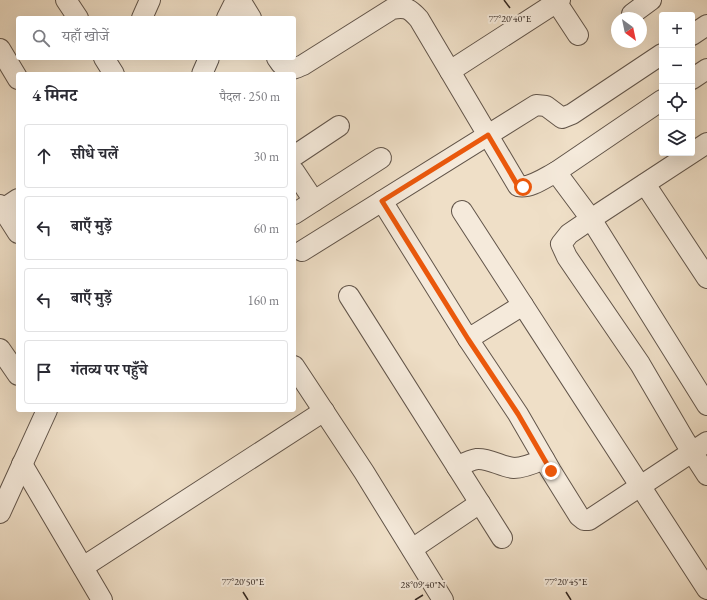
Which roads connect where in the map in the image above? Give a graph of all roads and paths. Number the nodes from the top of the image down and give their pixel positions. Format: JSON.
{"nodes":[{"id":1,"x":66,"y":0,"type":"edge"},
{"id":2,"x":150,"y":0,"type":"edge"},
{"id":3,"x":236,"y":0,"type":"edge"},
{"id":4,"x":240,"y":0,"type":"edge"},
{"id":5,"x":651,"y":0,"type":"edge"},
{"id":6,"x":558,"y":1,"type":"edge"},
{"id":7,"x":635,"y":12,"type":"edge"},
{"id":8,"x":77,"y":16,"type":"edge"},
{"id":9,"x":143,"y":16,"type":"edge"},
{"id":10,"x":229,"y":16,"type":"edge"},
{"id":11,"x":250,"y":16,"type":"edge"},
{"id":12,"x":707,"y":25,"type":"edge"},
{"id":13,"x":695,"y":33,"type":"edge"},
{"id":14,"x":578,"y":35,"type":"dead end"},
{"id":15,"x":0,"y":49,"type":"edge"},
{"id":16,"x":659,"y":56,"type":"edge"},
{"id":17,"x":105,"y":60,"type":"edge"},
{"id":18,"x":121,"y":60,"type":"edge"},
{"id":19,"x":208,"y":60,"type":"edge"},
{"id":20,"x":278,"y":60,"type":"edge"},
{"id":21,"x":707,"y":69,"type":"edge"},
{"id":22,"x":450,"y":71,"type":"junction"},
{"id":23,"x":113,"y":72,"type":"edge"},
{"id":24,"x":115,"y":72,"type":"edge"},
{"id":25,"x":203,"y":72,"type":"edge"},
{"id":26,"x":16,"y":76,"type":"edge"},
{"id":27,"x":695,"y":77,"type":"edge"},
{"id":28,"x":659,"y":102,"type":"edge"},
{"id":29,"x":339,"y":126,"type":"dead end"},
{"id":30,"x":488,"y":135,"type":"junction"},
{"id":31,"x":707,"y":144,"type":"edge"},
{"id":32,"x":296,"y":155,"type":"edge"},
{"id":33,"x":381,"y":158,"type":"dead end"},
{"id":34,"x":556,"y":172,"type":"junction"},
{"id":35,"x":296,"y":174,"type":"edge"},
{"id":36,"x":645,"y":184,"type":"junction"},
{"id":37,"x":314,"y":201,"type":"junction"},
{"id":38,"x":382,"y":201,"type":"junction"},
{"id":39,"x":7,"y":205,"type":"edge"},
{"id":40,"x":462,"y":211,"type":"dead end"},
{"id":41,"x":296,"y":213,"type":"edge"},
{"id":42,"x":591,"y":219,"type":"junction"},
{"id":43,"x":16,"y":228,"type":"edge"},
{"id":44,"x":302,"y":251,"type":"dead end"},
{"id":45,"x":707,"y":278,"type":"edge"},
{"id":46,"x":349,"y":296,"type":"dead end"},
{"id":47,"x":523,"y":305,"type":"junction"},
{"id":48,"x":468,"y":339,"type":"junction"},
{"id":49,"x":0,"y":349,"type":"edge"},
{"id":50,"x":296,"y":369,"type":"edge"},
{"id":51,"x":16,"y":372,"type":"edge"},
{"id":52,"x":707,"y":406,"type":"edge"},
{"id":53,"x":324,"y":411,"type":"junction"},
{"id":54,"x":45,"y":412,"type":"edge"},
{"id":55,"x":699,"y":447,"type":"edge"},
{"id":56,"x":544,"y":459,"type":"junction"},
{"id":57,"x":22,"y":464,"type":"junction"},
{"id":58,"x":457,"y":467,"type":"junction"},
{"id":59,"x":707,"y":475,"type":"edge"},
{"id":60,"x":640,"y":486,"type":"junction"},
{"id":61,"x":2,"y":501,"type":"edge"},
{"id":62,"x":480,"y":503,"type":"junction"},
{"id":63,"x":502,"y":538,"type":"dead end"},
{"id":64,"x":412,"y":549,"type":"junction"},
{"id":65,"x":83,"y":567,"type":"junction"},
{"id":66,"x":707,"y":589,"type":"edge"},
{"id":67,"x":102,"y":600,"type":"edge"},
{"id":68,"x":443,"y":600,"type":"edge"}],
"edges":[{"from":1,"to":8,"type":"street"},
{"from":2,"to":9,"type":"street"},
{"from":3,"to":10,"type":"street"},
{"from":4,"to":11,"type":"street"},
{"from":5,"to":7,"type":"street"},
{"from":6,"to":14,"type":"street"},
{"from":6,"to":22,"type":"street"},
{"from":12,"to":13,"type":"street"},
{"from":15,"to":26,"type":"street"},
{"from":16,"to":30,"type":"street"},
{"from":17,"to":23,"type":"street"},
{"from":18,"to":24,"type":"street"},
{"from":19,"to":25,"type":"street"},
{"from":20,"to":22,"type":"street"},
{"from":21,"to":27,"type":"street"},
{"from":22,"to":30,"type":"street"},
{"from":28,"to":34,"type":"street"},
{"from":29,"to":32,"type":"street"},
{"from":30,"to":34,"type":"street"},
{"from":30,"to":38,"type":"street"},
{"from":31,"to":36,"type":"street"},
{"from":33,"to":37,"type":"street"},
{"from":34,"to":42,"type":"street"},
{"from":35,"to":37,"type":"street"},
{"from":36,"to":42,"type":"street"},
{"from":36,"to":45,"type":"street"},
{"from":37,"to":41,"type":"street"},
{"from":38,"to":44,"type":"street"},
{"from":38,"to":48,"type":"street"},
{"from":39,"to":43,"type":"street"},
{"from":40,"to":47,"type":"street"},
{"from":42,"to":52,"type":"street"},
{"from":42,"to":55,"type":"street"},
{"from":46,"to":58,"type":"street"},
{"from":47,"to":48,"type":"street"},
{"from":47,"to":60,"type":"street"},
{"from":48,"to":56,"type":"street"},
{"from":49,"to":51,"type":"street"},
{"from":50,"to":53,"type":"street"},
{"from":53,"to":64,"type":"street"},
{"from":53,"to":65,"type":"street"},
{"from":54,"to":57,"type":"street"},
{"from":55,"to":59,"type":"street"},
{"from":55,"to":60,"type":"street"},
{"from":56,"to":58,"type":"street"},
{"from":56,"to":60,"type":"street"},
{"from":57,"to":61,"type":"street"},
{"from":57,"to":65,"type":"street"},
{"from":58,"to":62,"type":"street"},
{"from":60,"to":66,"type":"street"},
{"from":62,"to":63,"type":"street"},
{"from":62,"to":64,"type":"street"},
{"from":64,"to":68,"type":"street"},
{"from":65,"to":67,"type":"street"}]}
